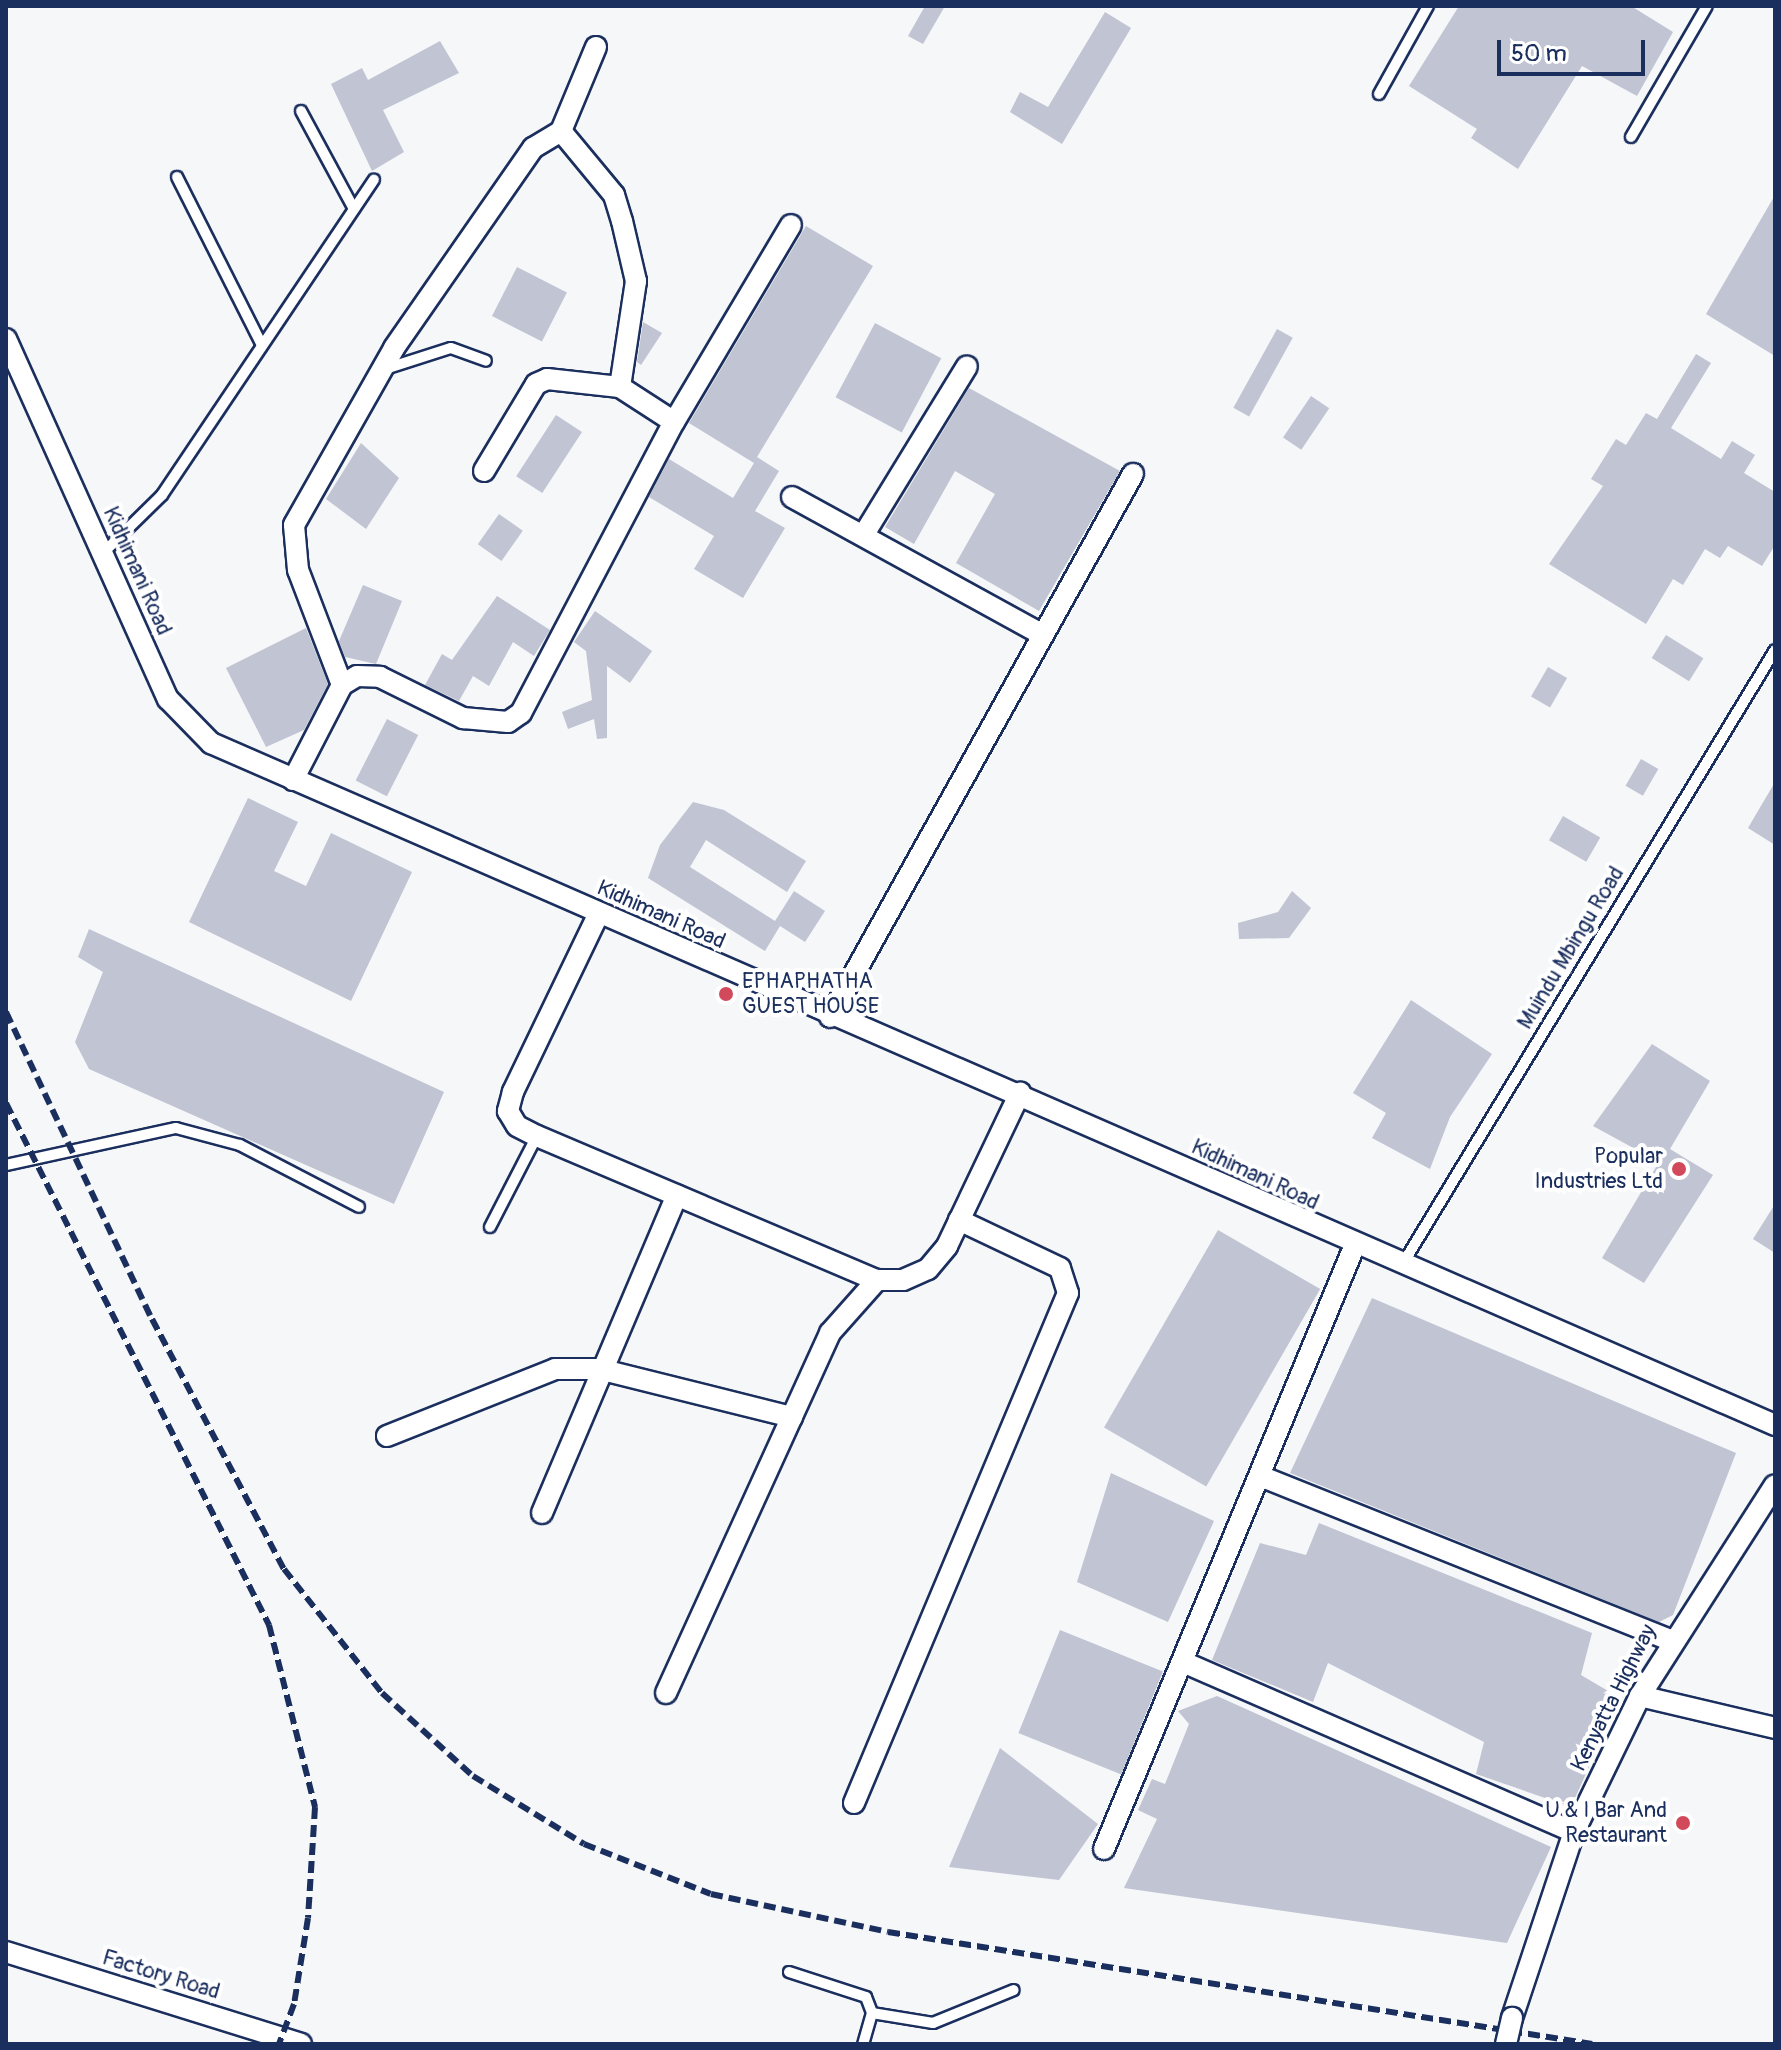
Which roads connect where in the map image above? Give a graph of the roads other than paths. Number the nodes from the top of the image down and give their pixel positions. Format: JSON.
{"nodes":[{"id":1,"x":1428,"y":6,"type":"edge"},
{"id":2,"x":1707,"y":6,"type":"edge"},
{"id":3,"x":596,"y":47,"type":"dead end"},
{"id":4,"x":1379,"y":94,"type":"dead end"},
{"id":5,"x":301,"y":111,"type":"dead end"},
{"id":6,"x":561,"y":131,"type":"junction"},
{"id":7,"x":1631,"y":137,"type":"dead end"},
{"id":8,"x":177,"y":177,"type":"dead end"},
{"id":9,"x":374,"y":180,"type":"dead end"},
{"id":10,"x":354,"y":209,"type":"junction"},
{"id":11,"x":791,"y":225,"type":"dead end"},
{"id":12,"x":6,"y":339,"type":"edge"},
{"id":13,"x":262,"y":345,"type":"junction"},
{"id":14,"x":486,"y":361,"type":"dead end"},
{"id":15,"x":967,"y":366,"type":"dead end"},
{"id":16,"x":380,"y":370,"type":"junction"},
{"id":17,"x":620,"y":387,"type":"junction"},
{"id":18,"x":674,"y":422,"type":"junction"},
{"id":19,"x":484,"y":471,"type":"dead end"},
{"id":20,"x":1133,"y":474,"type":"dead end"},
{"id":21,"x":792,"y":497,"type":"dead end"},
{"id":22,"x":866,"y":531,"type":"junction"},
{"id":23,"x":102,"y":554,"type":"junction"},
{"id":24,"x":1041,"y":634,"type":"junction"},
{"id":25,"x":1775,"y":650,"type":"edge"},
{"id":26,"x":342,"y":685,"type":"junction"},
{"id":27,"x":293,"y":780,"type":"junction"},
{"id":28,"x":599,"y":913,"type":"junction"},
{"id":29,"x":830,"y":1017,"type":"junction"},
{"id":30,"x":1020,"y":1093,"type":"junction"},
{"id":31,"x":537,"y":1136,"type":"junction"},
{"id":32,"x":6,"y":1165,"type":"edge"},
{"id":33,"x":677,"y":1195,"type":"junction"},
{"id":34,"x":359,"y":1207,"type":"dead end"},
{"id":35,"x":959,"y":1220,"type":"junction"},
{"id":36,"x":490,"y":1227,"type":"dead end"},
{"id":37,"x":1354,"y":1247,"type":"junction"},
{"id":38,"x":1401,"y":1267,"type":"junction"},
{"id":39,"x":877,"y":1280,"type":"junction"},
{"id":40,"x":599,"y":1369,"type":"junction"},
{"id":41,"x":792,"y":1417,"type":"junction"},
{"id":42,"x":1775,"y":1425,"type":"edge"},
{"id":43,"x":387,"y":1436,"type":"dead end"},
{"id":44,"x":1260,"y":1476,"type":"junction"},
{"id":45,"x":1775,"y":1485,"type":"edge"},
{"id":46,"x":542,"y":1513,"type":"dead end"},
{"id":47,"x":1670,"y":1640,"type":"junction"},
{"id":48,"x":1183,"y":1662,"type":"junction"},
{"id":49,"x":666,"y":1693,"type":"dead end"},
{"id":50,"x":1640,"y":1696,"type":"junction"},
{"id":51,"x":1775,"y":1728,"type":"edge"},
{"id":52,"x":854,"y":1803,"type":"dead end"},
{"id":53,"x":1574,"y":1832,"type":"junction"},
{"id":54,"x":1104,"y":1849,"type":"dead end"},
{"id":55,"x":6,"y":1952,"type":"edge"},
{"id":56,"x":789,"y":1972,"type":"dead end"},
{"id":57,"x":1014,"y":1990,"type":"dead end"},
{"id":58,"x":872,"y":2013,"type":"junction"},
{"id":59,"x":301,"y":2044,"type":"edge"},
{"id":60,"x":863,"y":2044,"type":"edge"},
{"id":61,"x":1506,"y":2044,"type":"edge"}],
"edges":[{"from":1,"to":4,"type":"lane"},
{"from":2,"to":7,"type":"lane"},
{"from":3,"to":6,"type":"street"},
{"from":5,"to":10,"type":"lane"},
{"from":6,"to":16,"type":"street"},
{"from":6,"to":17,"type":"street"},
{"from":8,"to":13,"type":"lane"},
{"from":9,"to":10,"type":"lane"},
{"from":10,"to":13,"type":"lane"},
{"from":11,"to":18,"type":"street"},
{"from":12,"to":23,"type":"street","name":"Kidhimani Road"},
{"from":13,"to":23,"type":"lane"},
{"from":14,"to":16,"type":"lane"},
{"from":15,"to":22,"type":"street"},
{"from":16,"to":26,"type":"street"},
{"from":17,"to":18,"type":"street"},
{"from":17,"to":19,"type":"street"},
{"from":18,"to":26,"type":"street"},
{"from":20,"to":24,"type":"street"},
{"from":21,"to":22,"type":"street"},
{"from":22,"to":24,"type":"street"},
{"from":23,"to":27,"type":"street","name":"Kidhimani Road"},
{"from":24,"to":29,"type":"street"},
{"from":25,"to":38,"type":"lane","name":"Muindu Mbingu Road"},
{"from":26,"to":27,"type":"street"},
{"from":27,"to":28,"type":"street","name":"Kidhimani Road"},
{"from":28,"to":29,"type":"street","name":"Kidhimani Road"},
{"from":28,"to":31,"type":"street"},
{"from":29,"to":30,"type":"street","name":"Kidhimani Road"},
{"from":30,"to":35,"type":"street"},
{"from":30,"to":37,"type":"street","name":"Kidhimani Road"},
{"from":31,"to":33,"type":"street"},
{"from":31,"to":36,"type":"lane"},
{"from":32,"to":34,"type":"lane"},
{"from":33,"to":39,"type":"street"},
{"from":33,"to":40,"type":"street"},
{"from":35,"to":39,"type":"street"},
{"from":35,"to":52,"type":"street"},
{"from":37,"to":38,"type":"street","name":"Kidhimani Road"},
{"from":37,"to":44,"type":"street"},
{"from":38,"to":42,"type":"street","name":"Kidhimani Road"},
{"from":39,"to":41,"type":"street"},
{"from":40,"to":41,"type":"street"},
{"from":40,"to":43,"type":"street"},
{"from":40,"to":46,"type":"street"},
{"from":41,"to":49,"type":"street"},
{"from":44,"to":47,"type":"street"},
{"from":44,"to":48,"type":"street"},
{"from":45,"to":47,"type":"street","name":"Kenyatta Highway"},
{"from":47,"to":50,"type":"street","name":"Kenyatta Highway"},
{"from":48,"to":53,"type":"street"},
{"from":48,"to":54,"type":"street"},
{"from":50,"to":51,"type":"street"},
{"from":50,"to":53,"type":"street","name":"Kenyatta Highway"},
{"from":53,"to":61,"type":"street","name":"Kenyatta Highway","bridge":true},
{"from":55,"to":59,"type":"street","name":"Factory Road"},
{"from":56,"to":58,"type":"lane"},
{"from":57,"to":58,"type":"lane"},
{"from":58,"to":60,"type":"lane"}]}
